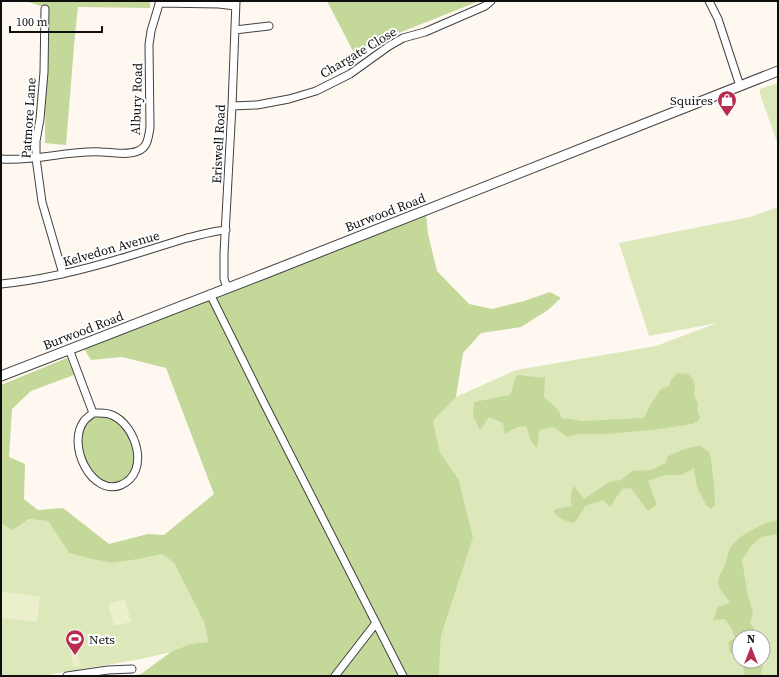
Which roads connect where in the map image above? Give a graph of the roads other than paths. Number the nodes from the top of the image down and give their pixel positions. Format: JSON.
{"nodes":[{"id":1,"x":491,"y":1,"type":"edge"},
{"id":2,"x":709,"y":1,"type":"edge"},
{"id":3,"x":160,"y":2,"type":"edge"},
{"id":4,"x":235,"y":3,"type":"edge"},
{"id":5,"x":45,"y":9,"type":"dead end"},
{"id":6,"x":269,"y":26,"type":"dead end"},
{"id":7,"x":235,"y":30,"type":"junction"},
{"id":8,"x":778,"y":71,"type":"edge"},
{"id":9,"x":740,"y":86,"type":"junction"},
{"id":10,"x":232,"y":106,"type":"junction"},
{"id":11,"x":36,"y":158,"type":"junction"},
{"id":12,"x":1,"y":159,"type":"edge"},
{"id":13,"x":226,"y":230,"type":"junction"},
{"id":14,"x":63,"y":274,"type":"junction"},
{"id":15,"x":1,"y":284,"type":"edge"},
{"id":16,"x":227,"y":288,"type":"junction"},
{"id":17,"x":210,"y":294,"type":"junction"},
{"id":18,"x":69,"y":349,"type":"junction"},
{"id":19,"x":1,"y":376,"type":"edge"},
{"id":20,"x":94,"y":413,"type":"junction"},
{"id":21,"x":376,"y":623,"type":"junction"},
{"id":22,"x":132,"y":669,"type":"dead end"},
{"id":23,"x":67,"y":676,"type":"edge"},
{"id":24,"x":335,"y":676,"type":"edge"},
{"id":25,"x":403,"y":676,"type":"edge"}],
"edges":[{"from":1,"to":10,"type":"street","name":"Chargate Close"},
{"from":2,"to":9,"type":"street"},
{"from":3,"to":4,"type":"street"},
{"from":3,"to":11,"type":"street","name":"Albury Road"},
{"from":4,"to":7,"type":"street","name":"Eriswell Road"},
{"from":5,"to":11,"type":"street","name":"Patmore Lane"},
{"from":6,"to":7,"type":"street"},
{"from":7,"to":10,"type":"street","name":"Eriswell Road"},
{"from":8,"to":9,"type":"street","name":"Burwood Road"},
{"from":9,"to":16,"type":"street","name":"Burwood Road"},
{"from":10,"to":13,"type":"street","name":"Eriswell Road"},
{"from":11,"to":12,"type":"street","name":"Albury Road"},
{"from":11,"to":14,"type":"street","name":"Patmore Lane"},
{"from":13,"to":14,"type":"street","name":"Kelvedon Avenue"},
{"from":13,"to":16,"type":"street","name":"Eriswell Road"},
{"from":14,"to":15,"type":"street","name":"Kelvedon Avenue"},
{"from":16,"to":17,"type":"street","name":"Burwood Road"},
{"from":17,"to":18,"type":"street","name":"Burwood Road"},
{"from":17,"to":21,"type":"street"},
{"from":18,"to":19,"type":"street","name":"Burwood Road"},
{"from":18,"to":20,"type":"street"},
{"from":20,"to":20,"type":"street"},
{"from":21,"to":24,"type":"street"},
{"from":21,"to":25,"type":"street"},
{"from":22,"to":23,"type":"street"}]}
